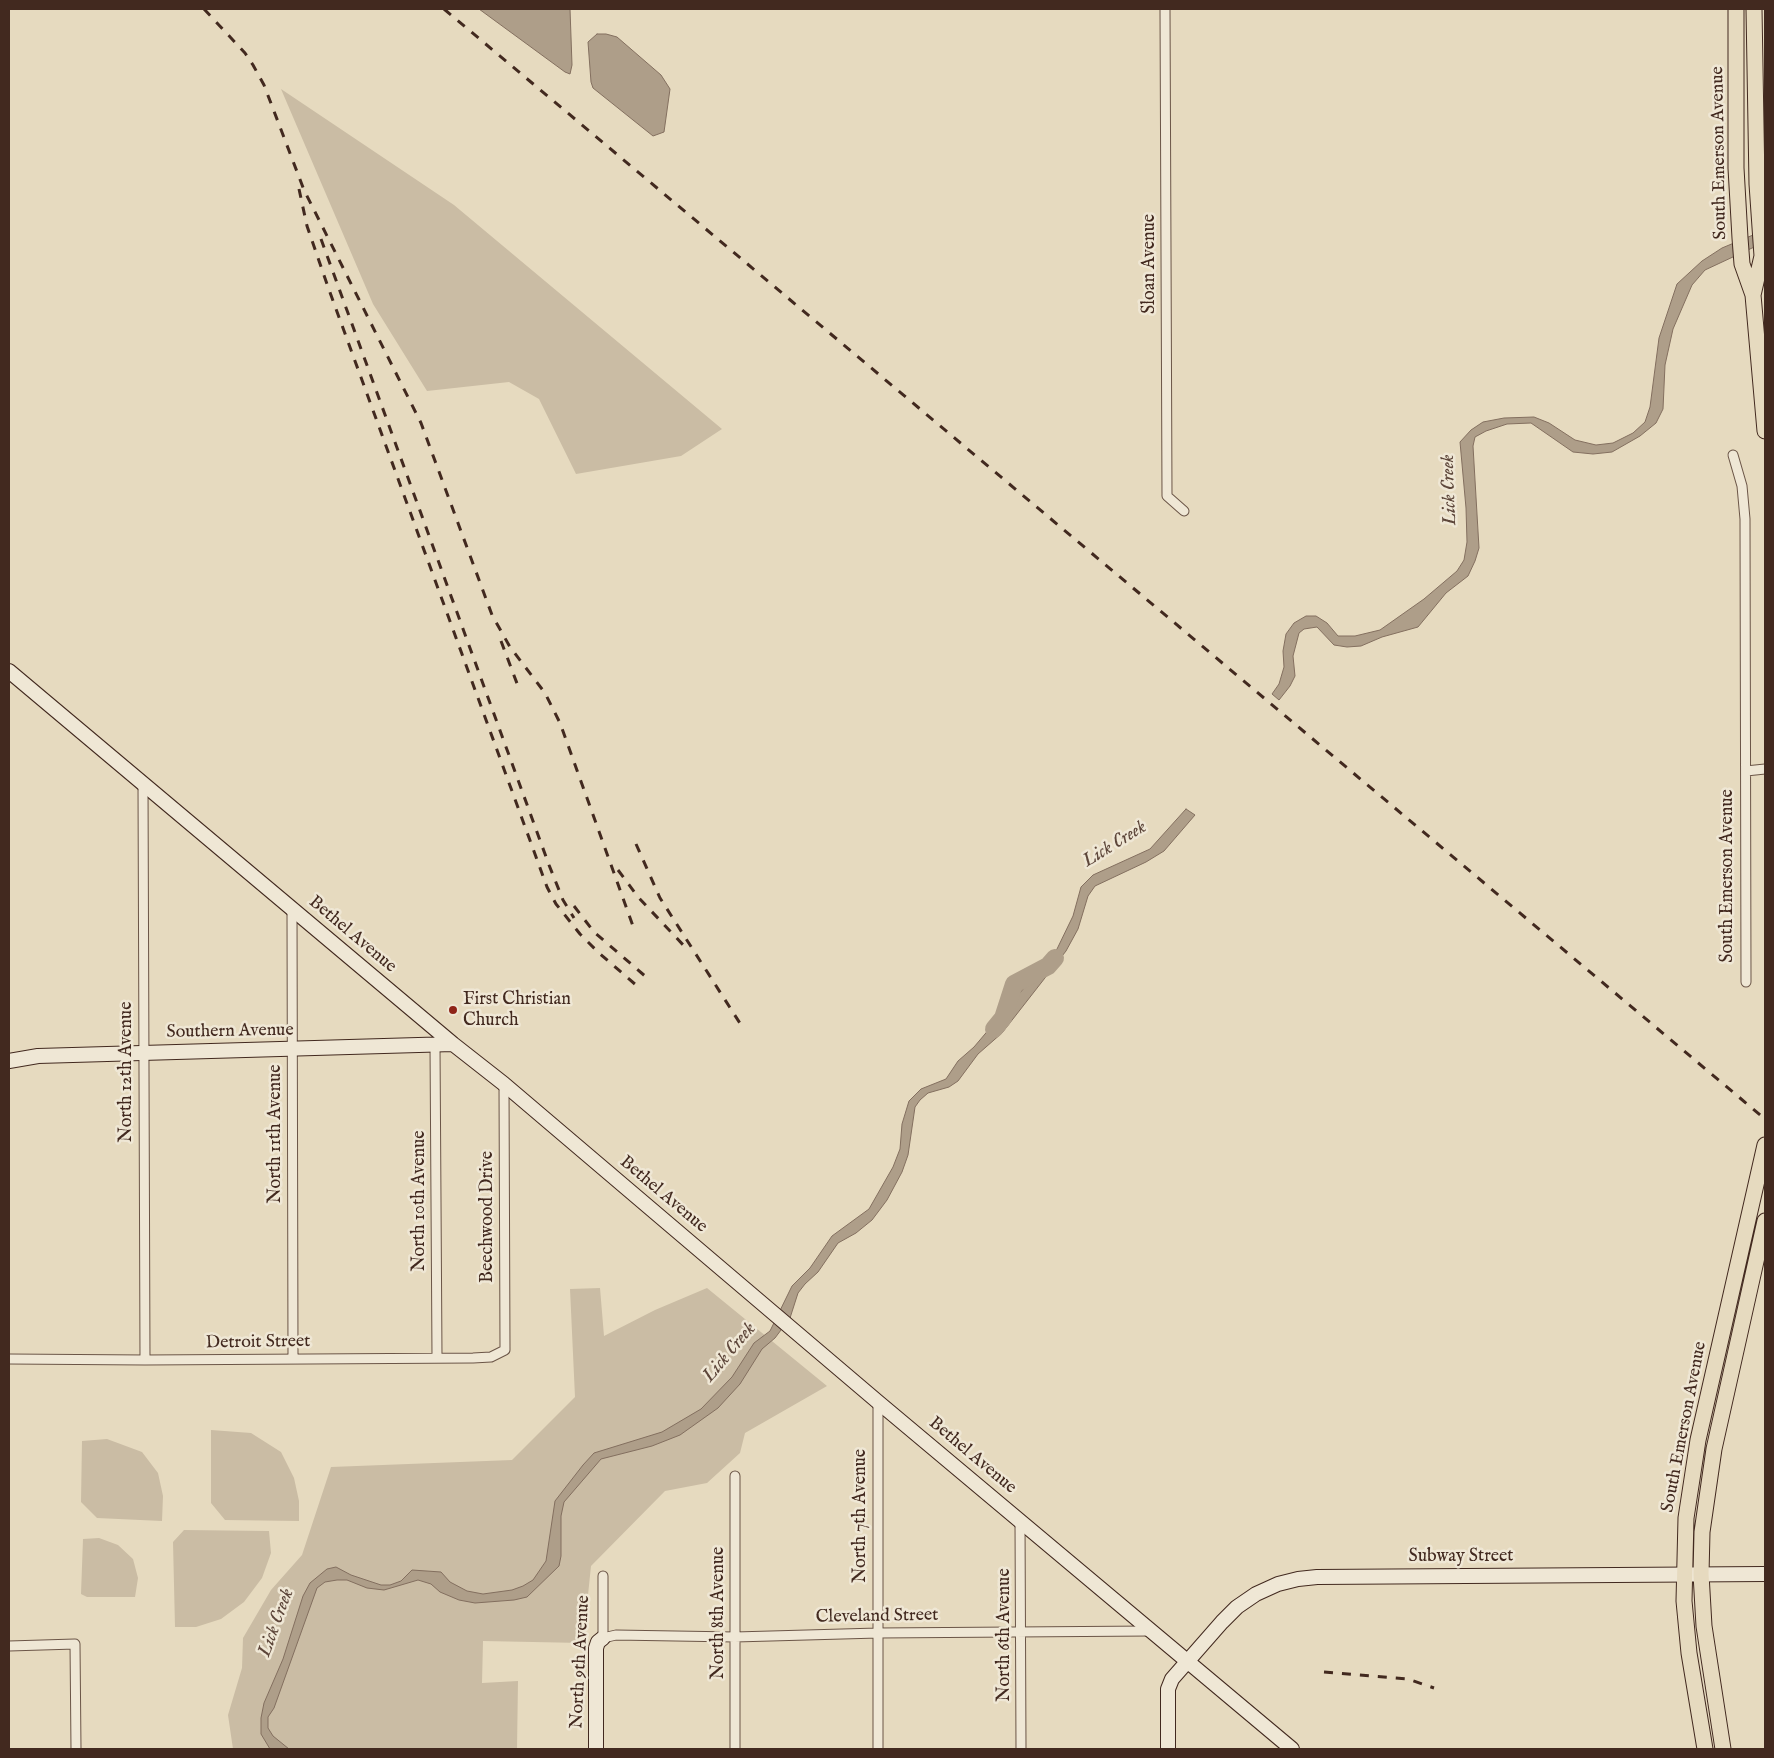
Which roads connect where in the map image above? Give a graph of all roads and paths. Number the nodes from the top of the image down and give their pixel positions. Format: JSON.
{"nodes":[{"id":1,"x":1165,"y":9,"type":"edge"},
{"id":2,"x":1736,"y":9,"type":"edge"},
{"id":3,"x":1754,"y":9,"type":"edge"},
{"id":4,"x":1753,"y":295,"type":"junction"},
{"id":5,"x":1765,"y":431,"type":"edge"},
{"id":6,"x":1733,"y":455,"type":"dead end"},
{"id":7,"x":1184,"y":511,"type":"dead end"},
{"id":8,"x":9,"y":670,"type":"edge"},
{"id":9,"x":1765,"y":769,"type":"edge"},
{"id":10,"x":1746,"y":771,"type":"junction"},
{"id":11,"x":143,"y":783,"type":"junction"},
{"id":12,"x":292,"y":910,"type":"junction"},
{"id":13,"x":1746,"y":982,"type":"dead end"},
{"id":14,"x":453,"y":1044,"type":"junction"},
{"id":15,"x":435,"y":1045,"type":"junction"},
{"id":16,"x":292,"y":1049,"type":"junction"},
{"id":17,"x":144,"y":1052,"type":"junction"},
{"id":18,"x":9,"y":1061,"type":"edge"},
{"id":19,"x":504,"y":1084,"type":"junction"},
{"id":20,"x":1765,"y":1145,"type":"edge"},
{"id":21,"x":1765,"y":1221,"type":"edge"},
{"id":22,"x":505,"y":1350,"type":"joint"},
{"id":23,"x":437,"y":1357,"type":"junction"},
{"id":24,"x":9,"y":1358,"type":"edge"},
{"id":25,"x":293,"y":1358,"type":"junction"},
{"id":26,"x":145,"y":1360,"type":"junction"},
{"id":27,"x":878,"y":1402,"type":"junction"},
{"id":28,"x":735,"y":1476,"type":"dead end"},
{"id":29,"x":1020,"y":1521,"type":"junction"},
{"id":30,"x":1684,"y":1574,"type":"junction"},
{"id":31,"x":1701,"y":1574,"type":"junction"},
{"id":32,"x":1765,"y":1574,"type":"edge"},
{"id":33,"x":603,"y":1576,"type":"dead end"},
{"id":34,"x":1152,"y":1631,"type":"junction"},
{"id":35,"x":1021,"y":1632,"type":"junction"},
{"id":36,"x":878,"y":1633,"type":"junction"},
{"id":37,"x":735,"y":1636,"type":"junction"},
{"id":38,"x":603,"y":1638,"type":"junction"},
{"id":39,"x":9,"y":1646,"type":"edge"},
{"id":40,"x":1187,"y":1661,"type":"junction"},
{"id":41,"x":76,"y":1749,"type":"edge"},
{"id":42,"x":596,"y":1749,"type":"edge"},
{"id":43,"x":736,"y":1749,"type":"edge"},
{"id":44,"x":878,"y":1749,"type":"edge"},
{"id":45,"x":1021,"y":1749,"type":"edge"},
{"id":46,"x":1168,"y":1749,"type":"edge"},
{"id":47,"x":1292,"y":1749,"type":"edge"},
{"id":48,"x":1705,"y":1749,"type":"edge"},
{"id":49,"x":1723,"y":1749,"type":"edge"}],
"edges":[{"from":1,"to":7,"type":"street","name":"Sloan Avenue"},
{"from":2,"to":4,"type":"main road","name":"South Emerson Avenue"},
{"from":3,"to":4,"type":"main road","name":"South Emerson Avenue"},
{"from":4,"to":5,"type":"main road","name":"South Emerson Avenue"},
{"from":6,"to":10,"type":"street","name":"South Emerson Avenue"},
{"from":8,"to":11,"type":"street","name":"Bethel Avenue"},
{"from":9,"to":10,"type":"street"},
{"from":10,"to":13,"type":"street","name":"South Emerson Avenue"},
{"from":11,"to":12,"type":"street","name":"Bethel Avenue"},
{"from":11,"to":17,"type":"street","name":"North 12th Avenue"},
{"from":12,"to":14,"type":"street","name":"Bethel Avenue"},
{"from":12,"to":16,"type":"street","name":"North 11th Avenue"},
{"from":14,"to":15,"type":"street","name":"Southern Avenue"},
{"from":14,"to":19,"type":"street","name":"Bethel Avenue"},
{"from":15,"to":16,"type":"street","name":"Southern Avenue"},
{"from":15,"to":23,"type":"street","name":"North 10th Avenue"},
{"from":16,"to":17,"type":"street","name":"Southern Avenue"},
{"from":16,"to":25,"type":"street","name":"North 11th Avenue"},
{"from":17,"to":18,"type":"street","name":"Southern Avenue"},
{"from":17,"to":26,"type":"street","name":"North 12th Avenue"},
{"from":19,"to":22,"type":"street","name":"Beechwood Drive"},
{"from":19,"to":27,"type":"street","name":"Bethel Avenue"},
{"from":20,"to":30,"type":"main road","name":"South Emerson Avenue"},
{"from":21,"to":31,"type":"main road","name":"South Emerson Avenue"},
{"from":22,"to":23,"type":"street","name":"Detroit Street"},
{"from":23,"to":25,"type":"street","name":"Detroit Street"},
{"from":24,"to":26,"type":"street","name":"Detroit Street"},
{"from":25,"to":26,"type":"street","name":"Detroit Street"},
{"from":27,"to":29,"type":"street","name":"Bethel Avenue"},
{"from":27,"to":36,"type":"street","name":"North 7th Avenue"},
{"from":28,"to":37,"type":"street","name":"North 8th Avenue"},
{"from":29,"to":34,"type":"street","name":"Bethel Avenue"},
{"from":29,"to":35,"type":"street","name":"North 6th Avenue"},
{"from":30,"to":31,"type":"street","name":"Subway Street"},
{"from":30,"to":40,"type":"street","name":"Subway Street"},
{"from":30,"to":48,"type":"main road","name":"South Emerson Avenue"},
{"from":31,"to":32,"type":"street","name":"Subway Street"},
{"from":31,"to":49,"type":"main road","name":"South Emerson Avenue"},
{"from":33,"to":38,"type":"street","name":"North 9th Avenue"},
{"from":34,"to":35,"type":"street","name":"Cleveland Street"},
{"from":34,"to":40,"type":"street","name":"Bethel Avenue"},
{"from":35,"to":36,"type":"street","name":"Cleveland Street"},
{"from":35,"to":45,"type":"street","name":"North 6th Avenue"},
{"from":36,"to":37,"type":"street","name":"Cleveland Street"},
{"from":36,"to":44,"type":"street","name":"North 7th Avenue"},
{"from":37,"to":38,"type":"street","name":"Cleveland Street"},
{"from":37,"to":43,"type":"street","name":"North 8th Avenue"},
{"from":38,"to":42,"type":"street","name":"North 9th Avenue"},
{"from":39,"to":41,"type":"street"},
{"from":40,"to":46,"type":"street","name":"Subway Street"},
{"from":40,"to":47,"type":"street","name":"Bethel Avenue"}]}
